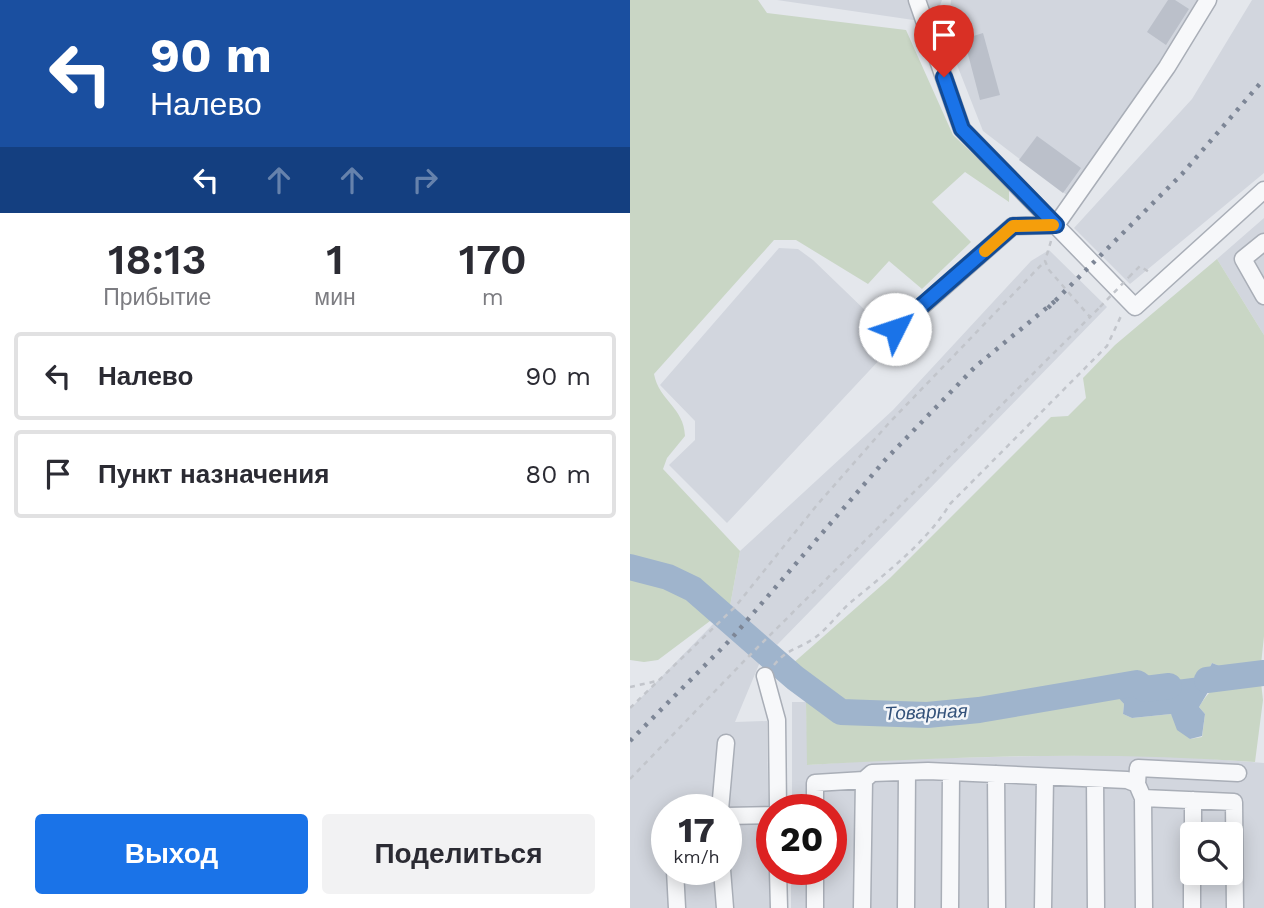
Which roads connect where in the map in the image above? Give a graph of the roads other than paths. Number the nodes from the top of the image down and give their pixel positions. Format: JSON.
{"nodes":[{"id":1,"x":917,"y":0,"type":"edge"},
{"id":2,"x":1208,"y":0,"type":"edge"},
{"id":3,"x":1264,"y":190,"type":"edge"},
{"id":4,"x":1056,"y":225,"type":"junction"},
{"id":5,"x":1264,"y":242,"type":"edge"},
{"id":6,"x":1264,"y":296,"type":"edge"},
{"id":7,"x":895,"y":329,"type":"dead end"},
{"id":8,"x":768,"y":672,"type":"road end"},
{"id":9,"x":726,"y":743,"type":"dead end"},
{"id":10,"x":907,"y":772,"type":"junction"},
{"id":11,"x":951,"y":773,"type":"junction"},
{"id":12,"x":1238,"y":773,"type":"dead end"},
{"id":13,"x":996,"y":775,"type":"junction"},
{"id":14,"x":1045,"y":777,"type":"junction"},
{"id":15,"x":1095,"y":779,"type":"junction"},
{"id":16,"x":864,"y":780,"type":"junction"},
{"id":17,"x":1140,"y":791,"type":"junction"},
{"id":18,"x":721,"y":794,"type":"edge"},
{"id":19,"x":778,"y":794,"type":"edge"},
{"id":20,"x":816,"y":794,"type":"edge"},
{"id":21,"x":1193,"y":800,"type":"junction"},
{"id":22,"x":1193,"y":822,"type":"edge"},
{"id":23,"x":676,"y":885,"type":"edge"},
{"id":24,"x":723,"y":885,"type":"edge"},
{"id":25,"x":778,"y":885,"type":"edge"},
{"id":26,"x":815,"y":885,"type":"edge"},
{"id":27,"x":1192,"y":885,"type":"edge"},
{"id":28,"x":677,"y":908,"type":"edge"},
{"id":29,"x":724,"y":908,"type":"edge"},
{"id":30,"x":779,"y":908,"type":"edge"},
{"id":31,"x":815,"y":908,"type":"edge"},
{"id":32,"x":862,"y":908,"type":"edge"},
{"id":33,"x":906,"y":908,"type":"edge"},
{"id":34,"x":950,"y":908,"type":"edge"},
{"id":35,"x":997,"y":908,"type":"edge"},
{"id":36,"x":1043,"y":908,"type":"edge"},
{"id":37,"x":1096,"y":908,"type":"edge"},
{"id":38,"x":1144,"y":908,"type":"edge"},
{"id":39,"x":1192,"y":908,"type":"edge"},
{"id":40,"x":1235,"y":908,"type":"edge"}],
"edges":[{"from":1,"to":4,"type":"street"},
{"from":2,"to":4,"type":"street"},
{"from":3,"to":4,"type":"street"},
{"from":4,"to":7,"type":"street"},
{"from":5,"to":6,"type":"street"},
{"from":8,"to":19,"type":"street"},
{"from":9,"to":18,"type":"street"},
{"from":10,"to":11,"type":"street"},
{"from":10,"to":16,"type":"street"},
{"from":10,"to":33,"type":"street"},
{"from":11,"to":13,"type":"street"},
{"from":11,"to":34,"type":"street"},
{"from":12,"to":17,"type":"street"},
{"from":13,"to":14,"type":"street"},
{"from":13,"to":35,"type":"street"},
{"from":14,"to":15,"type":"street"},
{"from":14,"to":36,"type":"street"},
{"from":15,"to":17,"type":"street"},
{"from":15,"to":37,"type":"street"},
{"from":16,"to":20,"type":"street"},
{"from":16,"to":32,"type":"street"},
{"from":17,"to":21,"type":"street"},
{"from":17,"to":38,"type":"street"},
{"from":21,"to":22,"type":"street"},
{"from":21,"to":40,"type":"street"},
{"from":23,"to":28,"type":"street"},
{"from":24,"to":29,"type":"street"},
{"from":25,"to":30,"type":"street"},
{"from":26,"to":31,"type":"street"},
{"from":27,"to":39,"type":"street"}]}
